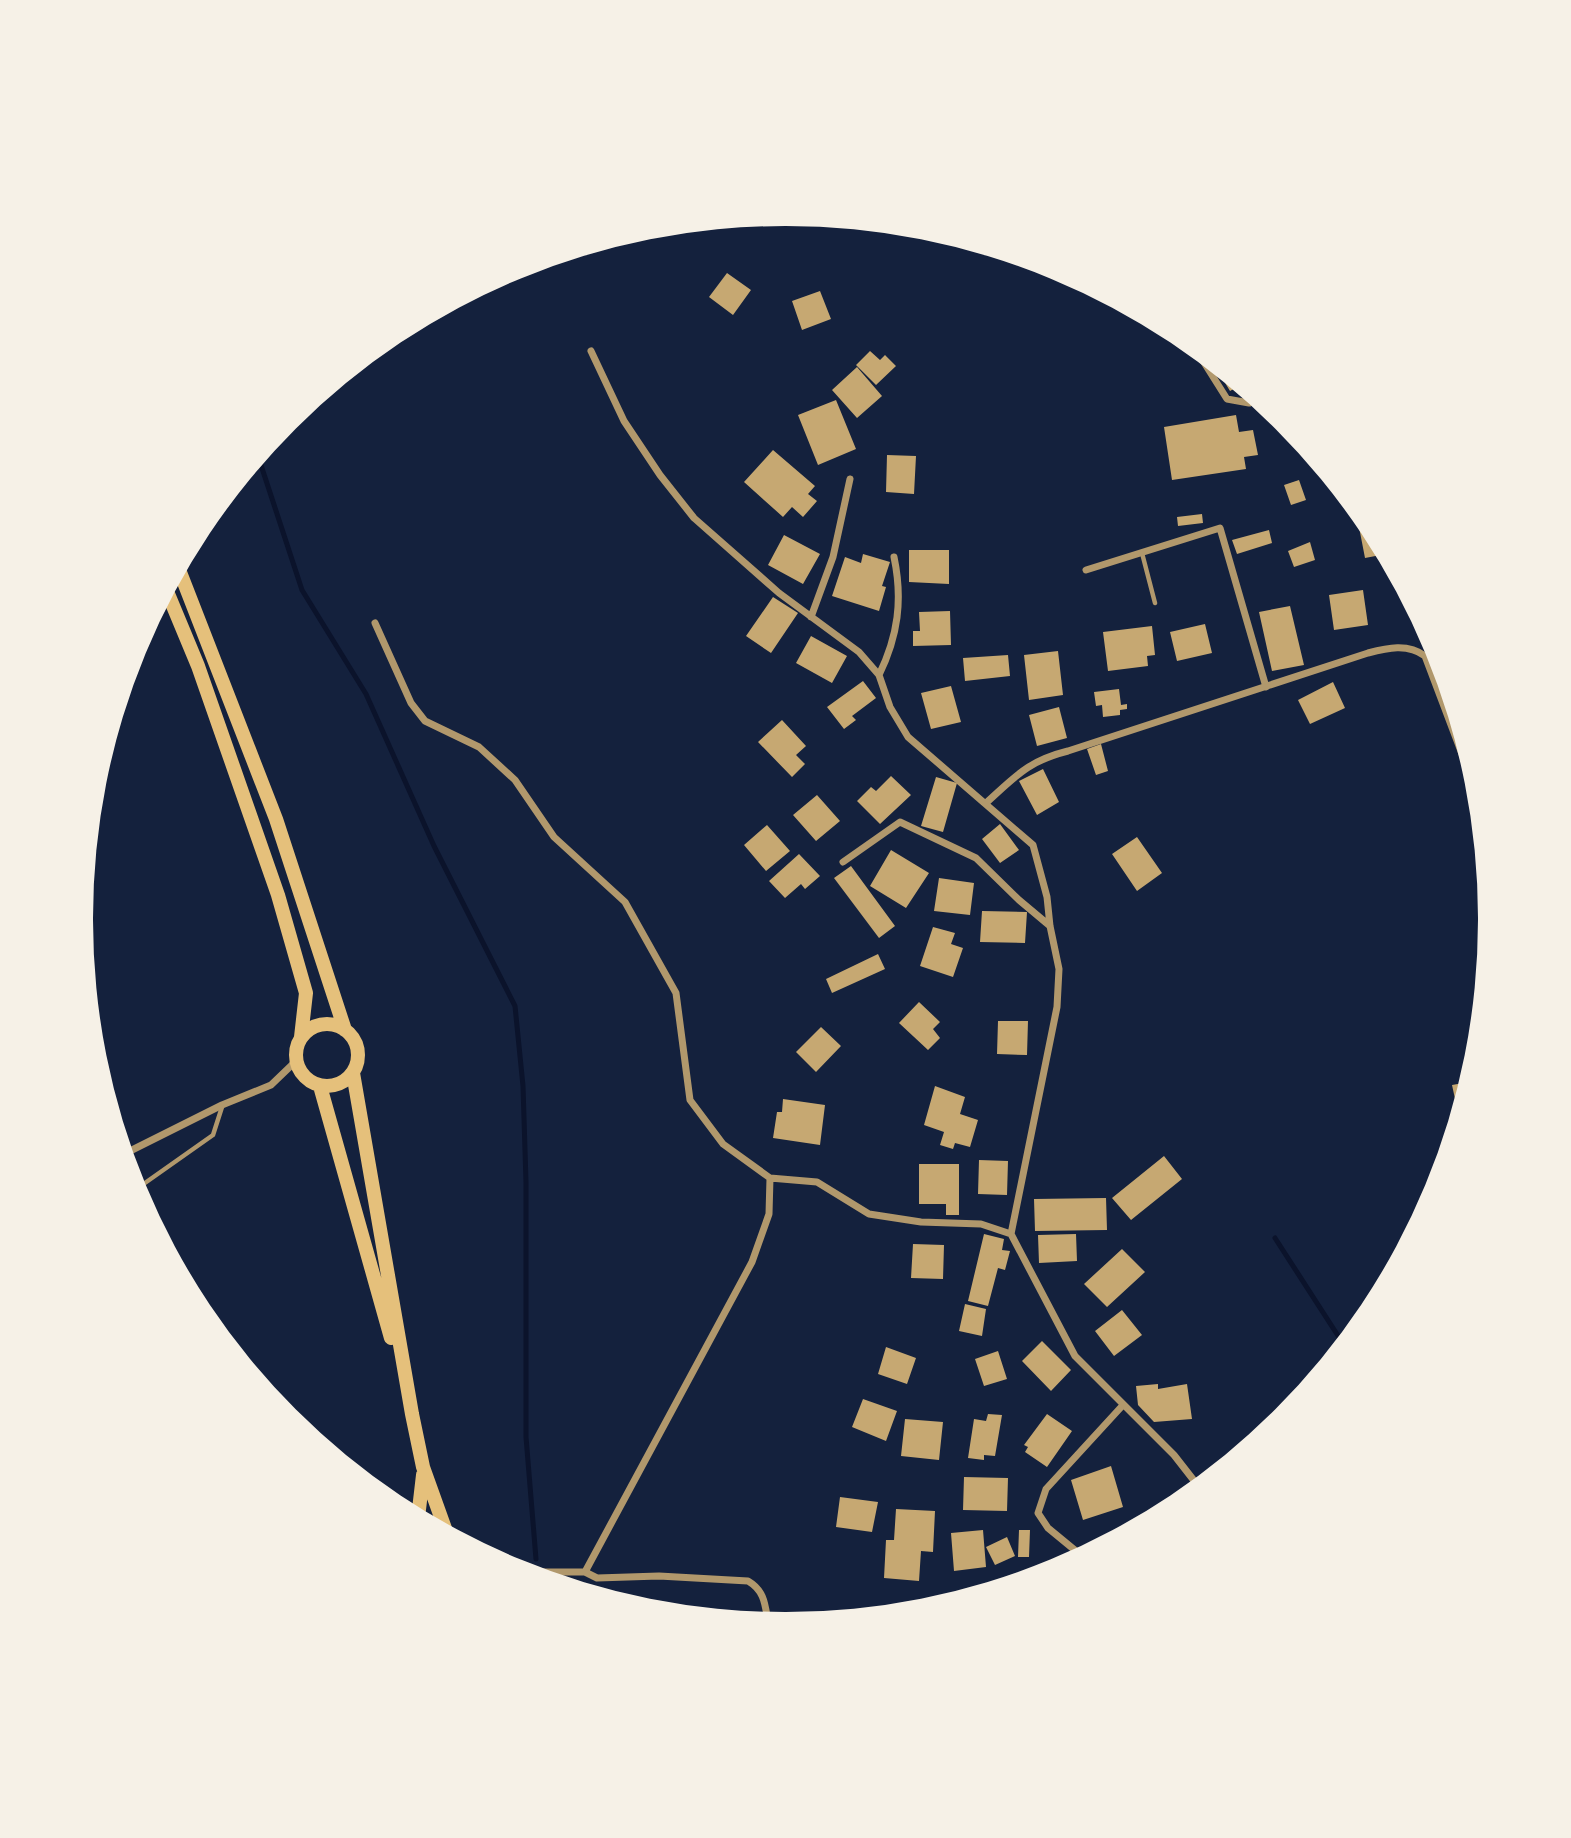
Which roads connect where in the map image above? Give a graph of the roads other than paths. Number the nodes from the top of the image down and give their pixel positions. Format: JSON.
{"nodes":[{"id":1,"x":592,"y":351,"type":"dead end"},
{"id":2,"x":1209,"y":371,"type":"edge"},
{"id":3,"x":1247,"y":403,"type":"edge"},
{"id":4,"x":850,"y":479,"type":"dead end"},
{"id":5,"x":1142,"y":552,"type":"junction"},
{"id":6,"x":894,"y":557,"type":"dead end"},
{"id":7,"x":1086,"y":570,"type":"dead end"},
{"id":8,"x":183,"y":579,"type":"edge"},
{"id":9,"x":171,"y":601,"type":"edge"},
{"id":10,"x":1155,"y":603,"type":"dead end"},
{"id":11,"x":811,"y":617,"type":"junction"},
{"id":12,"x":375,"y":623,"type":"dead end"},
{"id":13,"x":1429,"y":662,"type":"edge"},
{"id":14,"x":879,"y":675,"type":"junction"},
{"id":15,"x":1266,"y":687,"type":"junction"},
{"id":16,"x":986,"y":803,"type":"junction"},
{"id":17,"x":276,"y":819,"type":"junction"},
{"id":18,"x":255,"y":827,"type":"junction"},
{"id":19,"x":843,"y":862,"type":"dead end"},
{"id":20,"x":1050,"y":926,"type":"junction"},
{"id":21,"x":345,"y":1030,"type":"junction"},
{"id":22,"x":301,"y":1037,"type":"junction"},
{"id":23,"x":296,"y":1061,"type":"junction"},
{"id":24,"x":353,"y":1073,"type":"junction"},
{"id":25,"x":320,"y":1086,"type":"junction"},
{"id":26,"x":222,"y":1105,"type":"junction"},
{"id":27,"x":133,"y":1150,"type":"edge"},
{"id":28,"x":770,"y":1178,"type":"junction"},
{"id":29,"x":145,"y":1183,"type":"edge"},
{"id":30,"x":1011,"y":1234,"type":"junction"},
{"id":31,"x":1123,"y":1405,"type":"junction"},
{"id":32,"x":412,"y":1414,"type":"junction"},
{"id":33,"x":423,"y":1467,"type":"junction"},
{"id":34,"x":1193,"y":1479,"type":"edge"},
{"id":35,"x":419,"y":1506,"type":"edge"},
{"id":36,"x":442,"y":1521,"type":"edge"},
{"id":37,"x":1073,"y":1549,"type":"edge"},
{"id":38,"x":555,"y":1572,"type":"edge"},
{"id":39,"x":585,"y":1572,"type":"junction"},
{"id":40,"x":766,"y":1611,"type":"edge"}],
"edges":[{"from":1,"to":11,"type":"street"},
{"from":2,"to":3,"type":"street"},
{"from":4,"to":11,"type":"street"},
{"from":5,"to":7,"type":"street"},
{"from":5,"to":10,"type":"lane"},
{"from":5,"to":15,"type":"street"},
{"from":6,"to":14,"type":"street"},
{"from":8,"to":17,"type":"main road"},
{"from":9,"to":18,"type":"main road"},
{"from":11,"to":14,"type":"street"},
{"from":12,"to":28,"type":"street"},
{"from":13,"to":15,"type":"street"},
{"from":14,"to":16,"type":"street"},
{"from":15,"to":16,"type":"street"},
{"from":16,"to":20,"type":"street"},
{"from":17,"to":18,"type":"main road"},
{"from":17,"to":21,"type":"main road"},
{"from":18,"to":22,"type":"main road"},
{"from":19,"to":20,"type":"street"},
{"from":20,"to":30,"type":"street"},
{"from":21,"to":22,"type":"main road"},
{"from":21,"to":24,"type":"main road"},
{"from":22,"to":23,"type":"main road"},
{"from":23,"to":25,"type":"main road"},
{"from":23,"to":26,"type":"street"},
{"from":24,"to":25,"type":"main road"},
{"from":24,"to":32,"type":"main road"},
{"from":25,"to":32,"type":"main road"},
{"from":26,"to":27,"type":"street"},
{"from":26,"to":29,"type":"lane"},
{"from":28,"to":30,"type":"street"},
{"from":28,"to":39,"type":"street"},
{"from":30,"to":31,"type":"street"},
{"from":31,"to":34,"type":"street"},
{"from":31,"to":37,"type":"street"},
{"from":32,"to":33,"type":"main road"},
{"from":33,"to":35,"type":"main road"},
{"from":33,"to":36,"type":"main road"},
{"from":38,"to":39,"type":"street"},
{"from":39,"to":40,"type":"street"}]}
